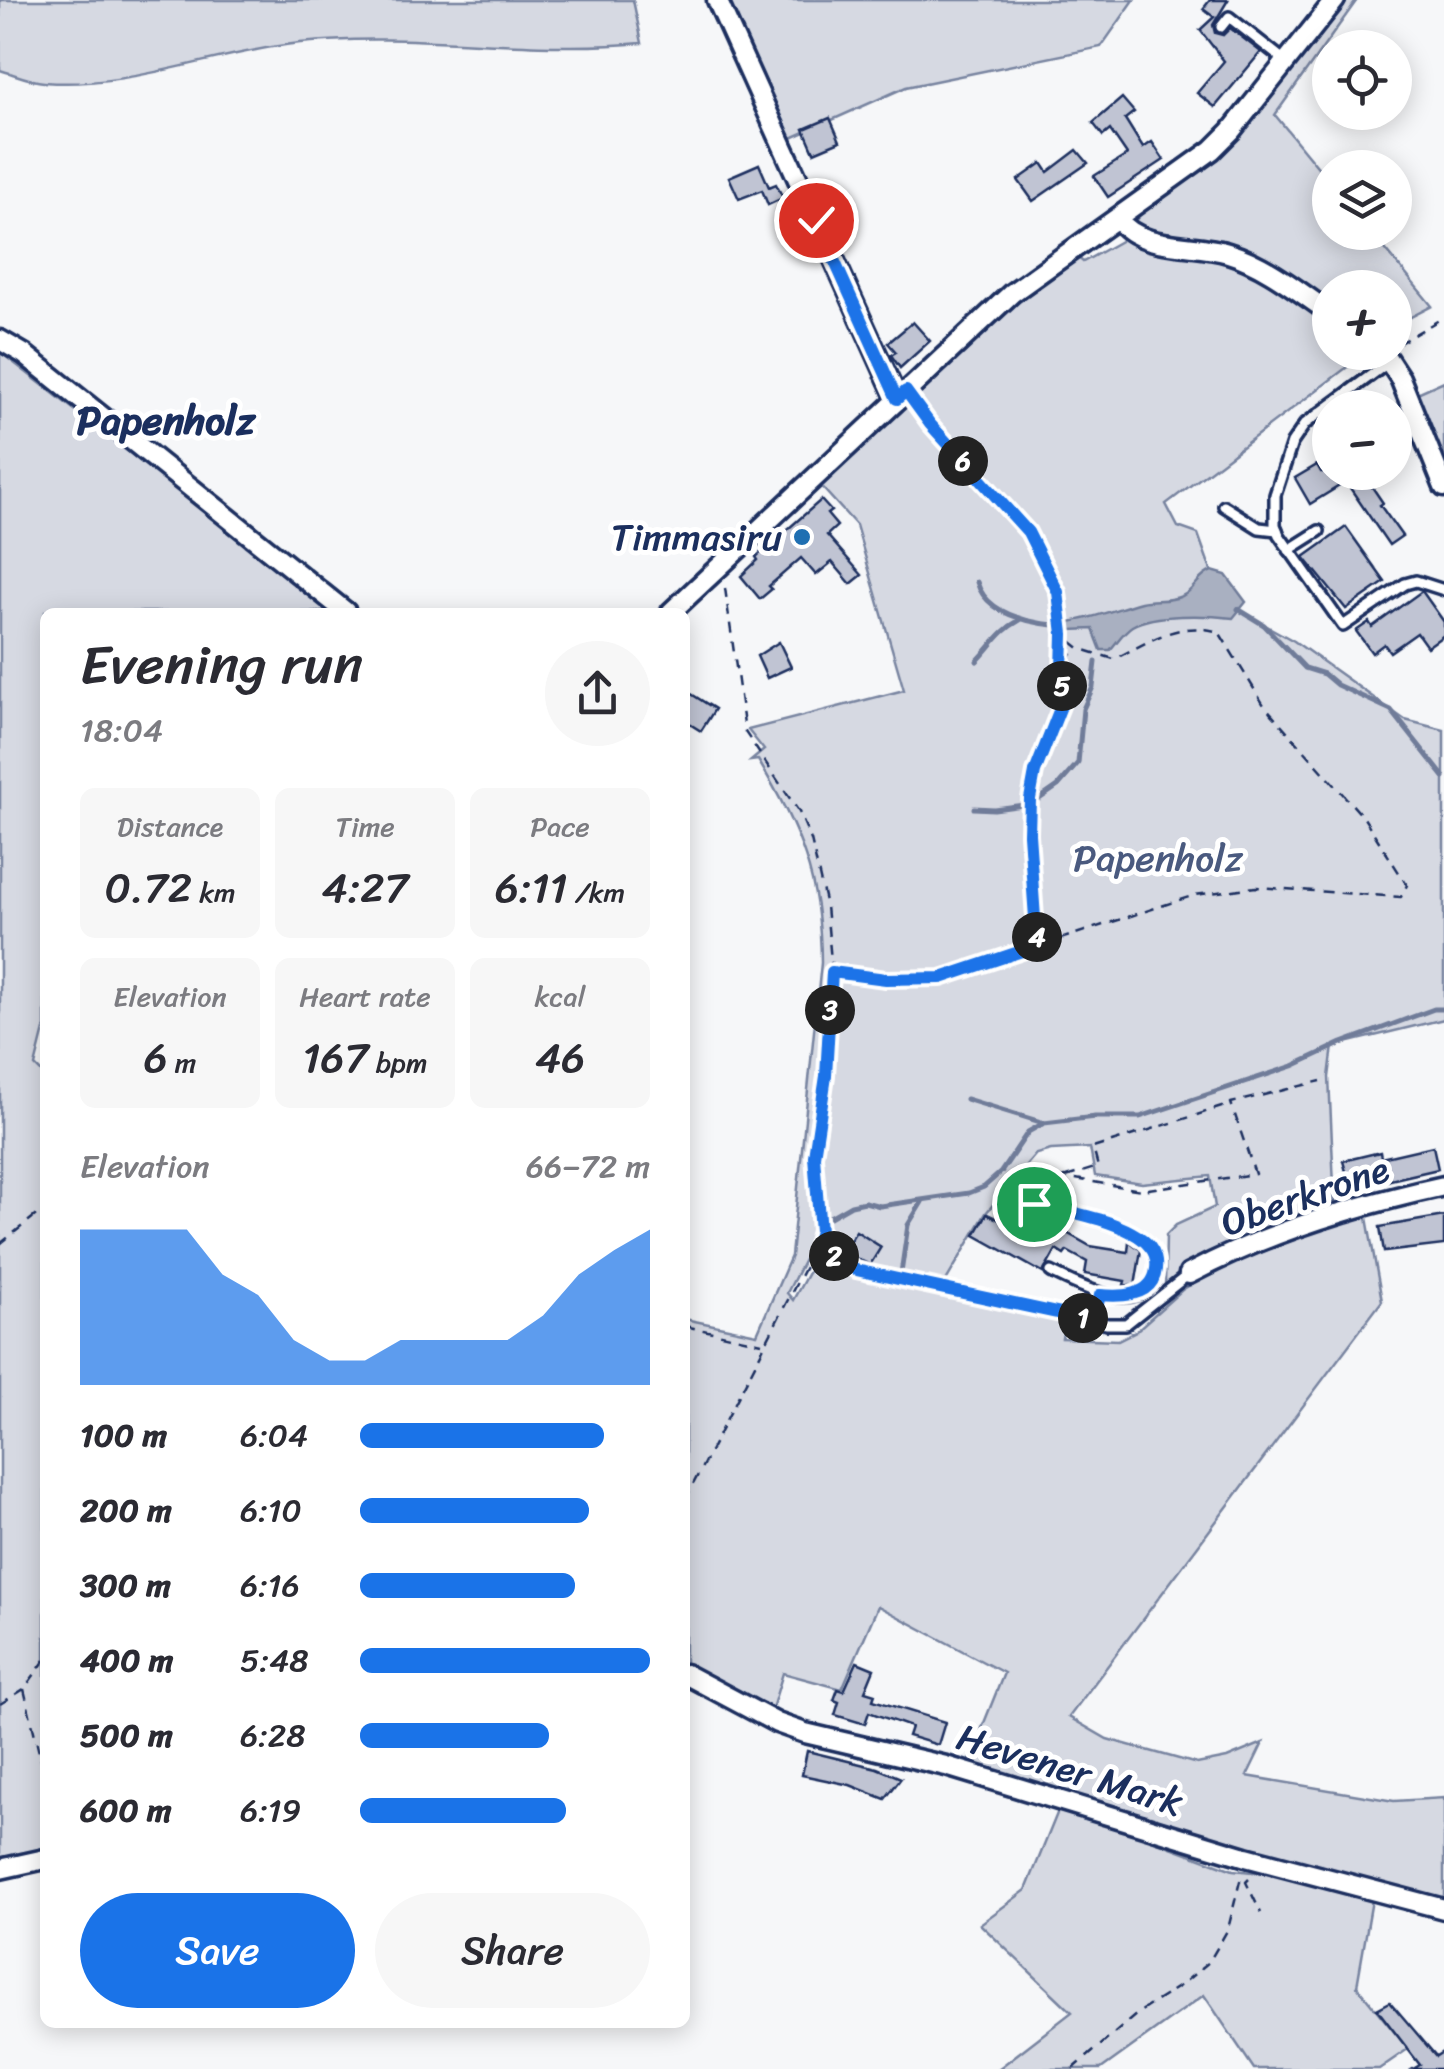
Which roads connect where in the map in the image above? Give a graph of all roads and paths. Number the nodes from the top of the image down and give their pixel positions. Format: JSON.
{"nodes":[{"id":1,"x":717,"y":0,"type":"edge"},
{"id":2,"x":1335,"y":0,"type":"edge"},
{"id":3,"x":1221,"y":27,"type":"dead end"},
{"id":4,"x":1287,"y":62,"type":"junction"},
{"id":5,"x":1118,"y":220,"type":"junction"},
{"id":6,"x":1312,"y":301,"type":"edge"},
{"id":7,"x":1444,"y":317,"type":"edge"},
{"id":8,"x":1412,"y":333,"type":"edge"},
{"id":9,"x":0,"y":340,"type":"edge"},
{"id":10,"x":1370,"y":370,"type":"edge"},
{"id":11,"x":1397,"y":370,"type":"edge"},
{"id":12,"x":902,"y":395,"type":"junction"},
{"id":13,"x":1444,"y":487,"type":"edge"},
{"id":14,"x":1224,"y":506,"type":"dead end"},
{"id":15,"x":1277,"y":530,"type":"junction"},
{"id":16,"x":1320,"y":531,"type":"dead end"},
{"id":17,"x":1289,"y":550,"type":"junction"},
{"id":18,"x":722,"y":563,"type":"junction"},
{"id":19,"x":1444,"y":590,"type":"edge"},
{"id":20,"x":341,"y":608,"type":"edge"},
{"id":21,"x":674,"y":608,"type":"edge"},
{"id":22,"x":1063,"y":634,"type":"junction"},
{"id":23,"x":1081,"y":649,"type":"junction"},
{"id":24,"x":1062,"y":660,"type":"junction"},
{"id":25,"x":1037,"y":946,"type":"junction"},
{"id":26,"x":832,"y":972,"type":"junction"},
{"id":27,"x":1321,"y":1081,"type":"dead end"},
{"id":28,"x":1231,"y":1104,"type":"junction"},
{"id":29,"x":1064,"y":1177,"type":"junction"},
{"id":30,"x":1444,"y":1186,"type":"edge"},
{"id":31,"x":1034,"y":1204,"type":"junction"},
{"id":32,"x":40,"y":1212,"type":"edge"},
{"id":33,"x":1015,"y":1218,"type":"dead end"},
{"id":34,"x":0,"y":1244,"type":"edge"},
{"id":35,"x":816,"y":1245,"type":"junction"},
{"id":36,"x":1051,"y":1272,"type":"dead end"},
{"id":37,"x":1189,"y":1274,"type":"joint"},
{"id":38,"x":1100,"y":1295,"type":"junction"},
{"id":39,"x":1094,"y":1321,"type":"junction"},
{"id":40,"x":690,"y":1327,"type":"edge"},
{"id":41,"x":764,"y":1344,"type":"junction"},
{"id":42,"x":690,"y":1490,"type":"edge"},
{"id":43,"x":40,"y":1667,"type":"edge"},
{"id":44,"x":690,"y":1677,"type":"edge"},
{"id":45,"x":24,"y":1688,"type":"junction"},
{"id":46,"x":0,"y":1704,"type":"edge"},
{"id":47,"x":40,"y":1763,"type":"edge"},
{"id":48,"x":1254,"y":1859,"type":"junction"},
{"id":49,"x":40,"y":1861,"type":"edge"},
{"id":50,"x":0,"y":1869,"type":"edge"},
{"id":51,"x":1444,"y":1909,"type":"edge"},
{"id":52,"x":1261,"y":1912,"type":"dead end"},
{"id":53,"x":1073,"y":2069,"type":"edge"}],
"edges":[{"from":1,"to":12,"type":"street"},
{"from":2,"to":4,"type":"street"},
{"from":3,"to":4,"type":"lane"},
{"from":4,"to":5,"type":"street"},
{"from":5,"to":6,"type":"street"},
{"from":5,"to":12,"type":"street"},
{"from":7,"to":8,"type":"path"},
{"from":9,"to":20,"type":"street"},
{"from":10,"to":15,"type":"lane"},
{"from":11,"to":13,"type":"street"},
{"from":12,"to":18,"type":"street"},
{"from":12,"to":22,"type":"path"},
{"from":14,"to":15,"type":"lane"},
{"from":15,"to":17,"type":"lane"},
{"from":16,"to":17,"type":"lane"},
{"from":17,"to":19,"type":"lane"},
{"from":18,"to":21,"type":"street"},
{"from":18,"to":26,"type":"path"},
{"from":22,"to":23,"type":"path"},
{"from":22,"to":24,"type":"path"},
{"from":23,"to":24,"type":"path"},
{"from":23,"to":25,"type":"path"},
{"from":24,"to":25,"type":"path"},
{"from":25,"to":26,"type":"path"},
{"from":26,"to":35,"type":"path"},
{"from":27,"to":28,"type":"path"},
{"from":28,"to":29,"type":"path"},
{"from":28,"to":29,"type":"path"},
{"from":29,"to":31,"type":"path"},
{"from":30,"to":37,"type":"street","name":"Oberkrone"},
{"from":31,"to":33,"type":"lane"},
{"from":31,"to":38,"type":"lane"},
{"from":32,"to":34,"type":"path"},
{"from":35,"to":39,"type":"lane"},
{"from":35,"to":41,"type":"path"},
{"from":36,"to":38,"type":"lane"},
{"from":37,"to":39,"type":"lane"},
{"from":38,"to":39,"type":"lane"},
{"from":40,"to":41,"type":"path"},
{"from":41,"to":42,"type":"path"},
{"from":43,"to":45,"type":"path"},
{"from":44,"to":48,"type":"street","name":"Hevener Mark"},
{"from":45,"to":46,"type":"path"},
{"from":45,"to":47,"type":"path"},
{"from":48,"to":51,"type":"street","name":"Hevener Mark"},
{"from":48,"to":52,"type":"path"},
{"from":48,"to":53,"type":"path"},
{"from":49,"to":50,"type":"street"}]}
